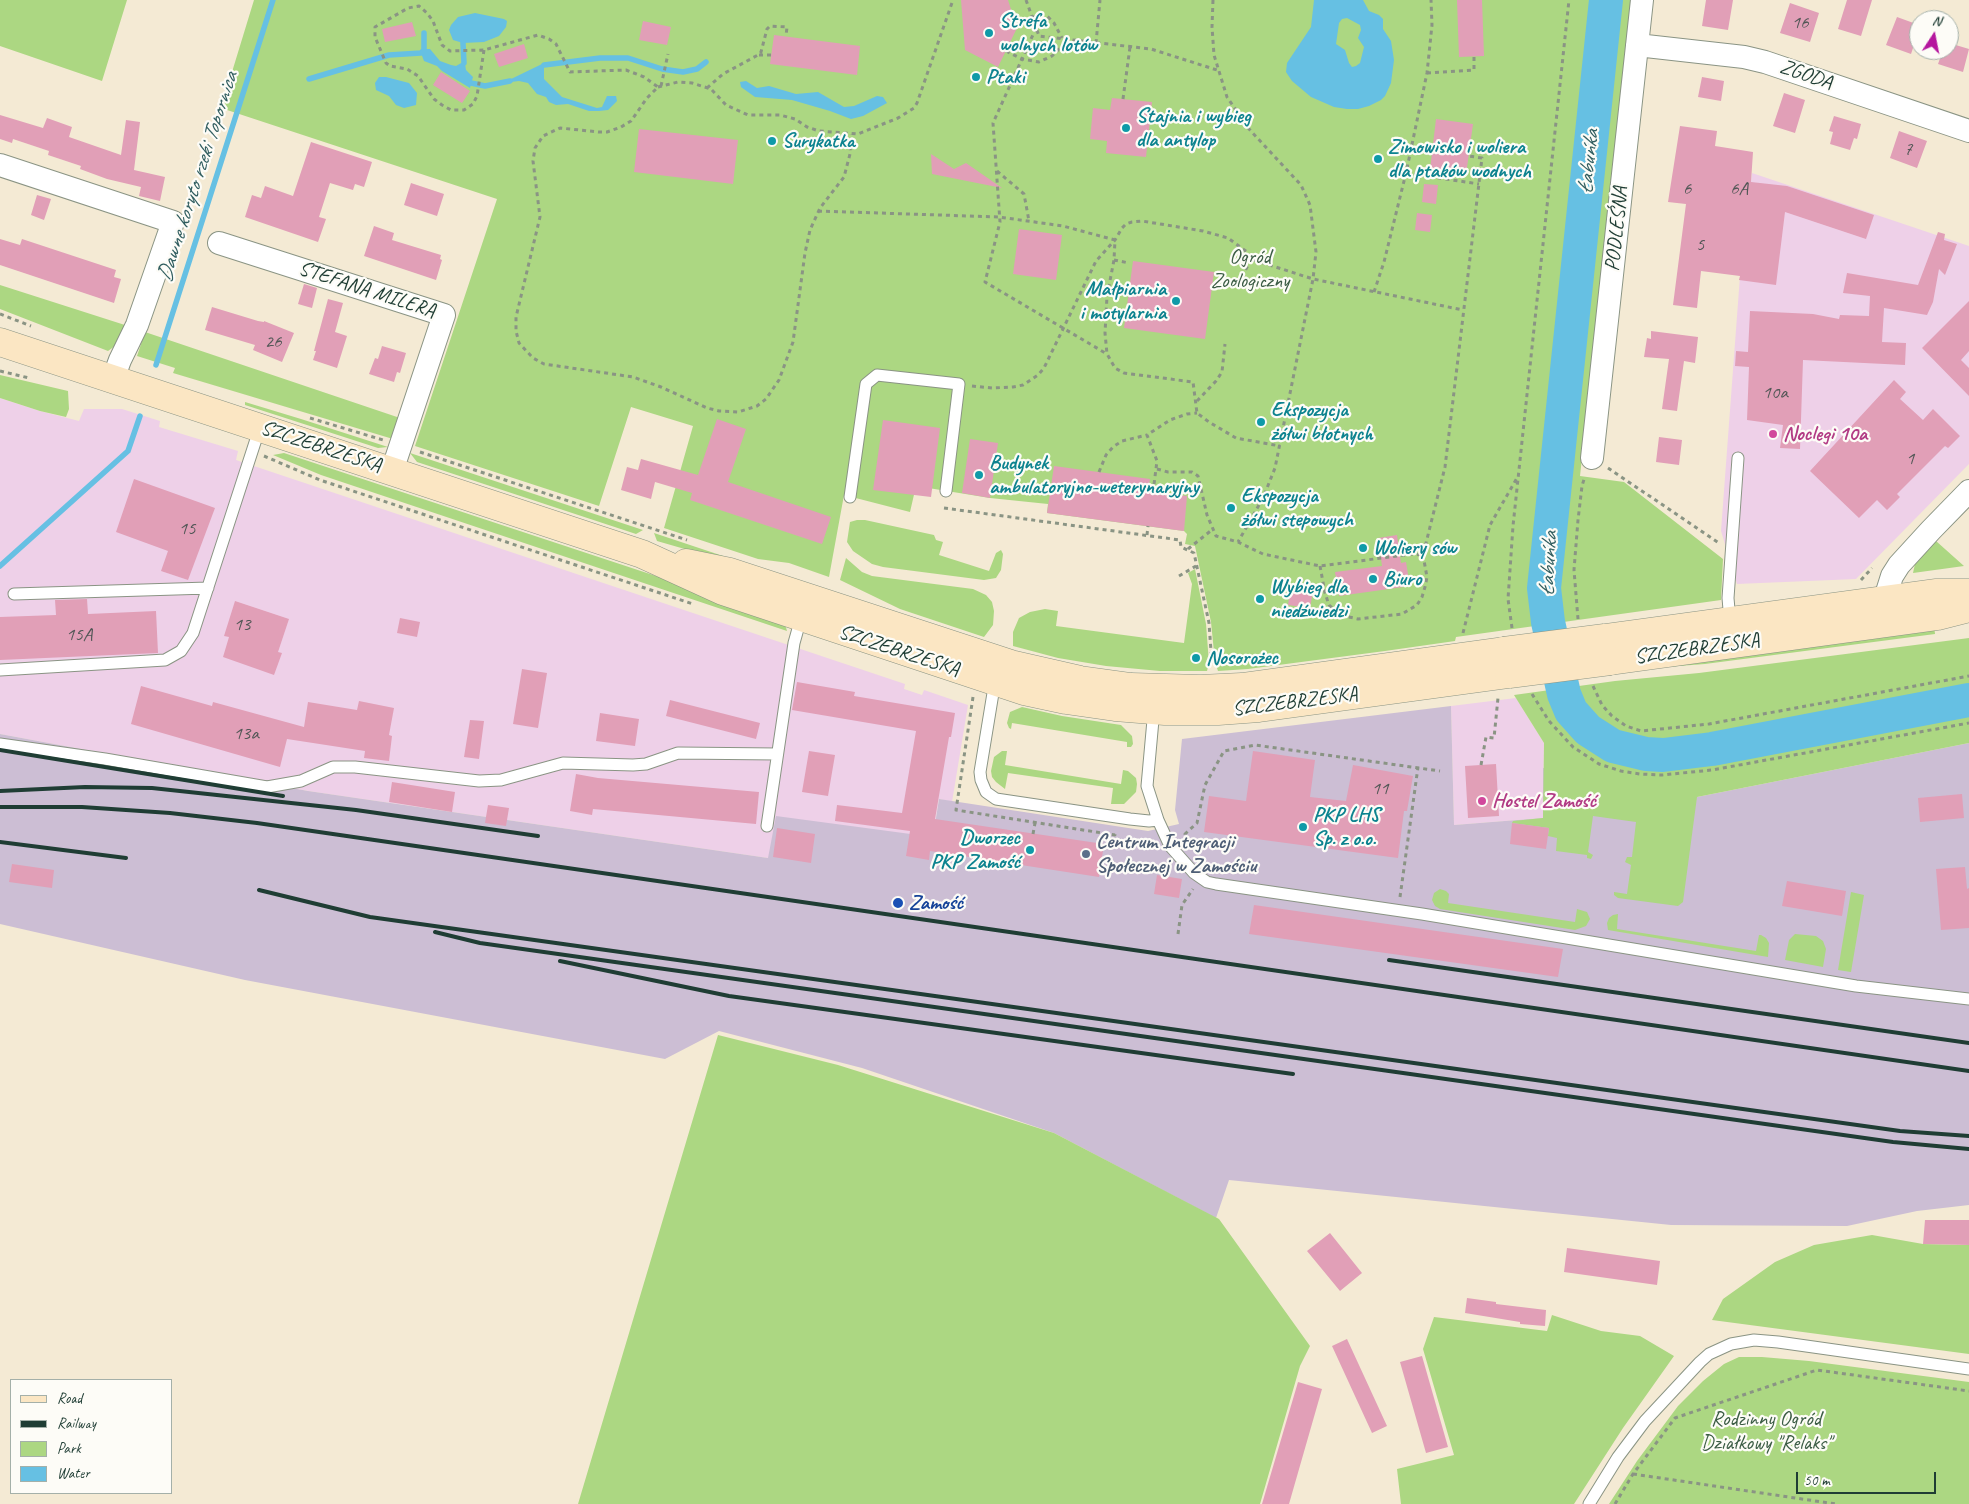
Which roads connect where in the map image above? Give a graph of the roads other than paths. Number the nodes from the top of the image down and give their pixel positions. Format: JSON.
{"nodes":[{"id":1,"x":1642,"y":0,"type":"edge"},
{"id":2,"x":1637,"y":45,"type":"junction"},
{"id":3,"x":1969,"y":131,"type":"edge"},
{"id":4,"x":0,"y":165,"type":"edge"},
{"id":5,"x":219,"y":243,"type":"dead end"},
{"id":6,"x":0,"y":342,"type":"edge"},
{"id":7,"x":113,"y":379,"type":"junction"},
{"id":8,"x":256,"y":439,"type":"junction"},
{"id":9,"x":1592,"y":458,"type":"road end"},
{"id":10,"x":1738,"y":458,"type":"dead end"},
{"id":11,"x":392,"y":471,"type":"junction"},
{"id":12,"x":946,"y":491,"type":"dead end"},
{"id":13,"x":1969,"y":492,"type":"edge"},
{"id":14,"x":850,"y":497,"type":"dead end"},
{"id":15,"x":642,"y":554,"type":"junction"},
{"id":16,"x":208,"y":588,"type":"junction"},
{"id":17,"x":1969,"y":593,"type":"edge"},
{"id":18,"x":14,"y":594,"type":"dead end"},
{"id":19,"x":1969,"y":608,"type":"edge"},
{"id":20,"x":1889,"y":611,"type":"junction"},
{"id":21,"x":801,"y":618,"type":"junction"},
{"id":22,"x":1732,"y":632,"type":"junction"},
{"id":23,"x":0,"y":670,"type":"edge"},
{"id":24,"x":996,"y":671,"type":"junction"},
{"id":25,"x":1155,"y":699,"type":"junction"},
{"id":26,"x":0,"y":744,"type":"edge"},
{"id":27,"x":777,"y":754,"type":"junction"},
{"id":28,"x":1158,"y":820,"type":"junction"},
{"id":29,"x":767,"y":826,"type":"dead end"},
{"id":30,"x":1969,"y":999,"type":"edge"},
{"id":31,"x":1969,"y":1369,"type":"edge"},
{"id":32,"x":1590,"y":1504,"type":"edge"}],
"edges":[{"from":1,"to":2,"type":"street","name":"PODLEŚNA"},
{"from":2,"to":3,"type":"street","name":"ZGODA"},
{"from":2,"to":9,"type":"street","name":"PODLEŚNA"},
{"from":4,"to":7,"type":"street"},
{"from":5,"to":11,"type":"street","name":"STEFANA MILERA"},
{"from":6,"to":7,"type":"street","name":"SZCZEBRZESKA"},
{"from":7,"to":8,"type":"street","name":"SZCZEBRZESKA"},
{"from":8,"to":11,"type":"street","name":"SZCZEBRZESKA"},
{"from":8,"to":16,"type":"lane"},
{"from":10,"to":22,"type":"lane"},
{"from":11,"to":15,"type":"street","name":"SZCZEBRZESKA"},
{"from":12,"to":14,"type":"lane"},
{"from":13,"to":20,"type":"street"},
{"from":15,"to":21,"type":"street","name":"SZCZEBRZESKA"},
{"from":15,"to":24,"type":"street","name":"SZCZEBRZESKA"},
{"from":16,"to":18,"type":"lane"},
{"from":16,"to":23,"type":"lane"},
{"from":17,"to":20,"type":"street","name":"SZCZEBRZESKA"},
{"from":19,"to":20,"type":"street","name":"SZCZEBRZESKA"},
{"from":20,"to":22,"type":"street","name":"SZCZEBRZESKA"},
{"from":21,"to":24,"type":"street","name":"SZCZEBRZESKA"},
{"from":21,"to":27,"type":"lane"},
{"from":22,"to":25,"type":"street","name":"SZCZEBRZESKA","bridge":true},
{"from":24,"to":25,"type":"street","name":"SZCZEBRZESKA"},
{"from":24,"to":28,"type":"lane"},
{"from":25,"to":28,"type":"lane"},
{"from":26,"to":27,"type":"lane"},
{"from":27,"to":29,"type":"lane"},
{"from":28,"to":30,"type":"lane"},
{"from":31,"to":32,"type":"lane"}]}
